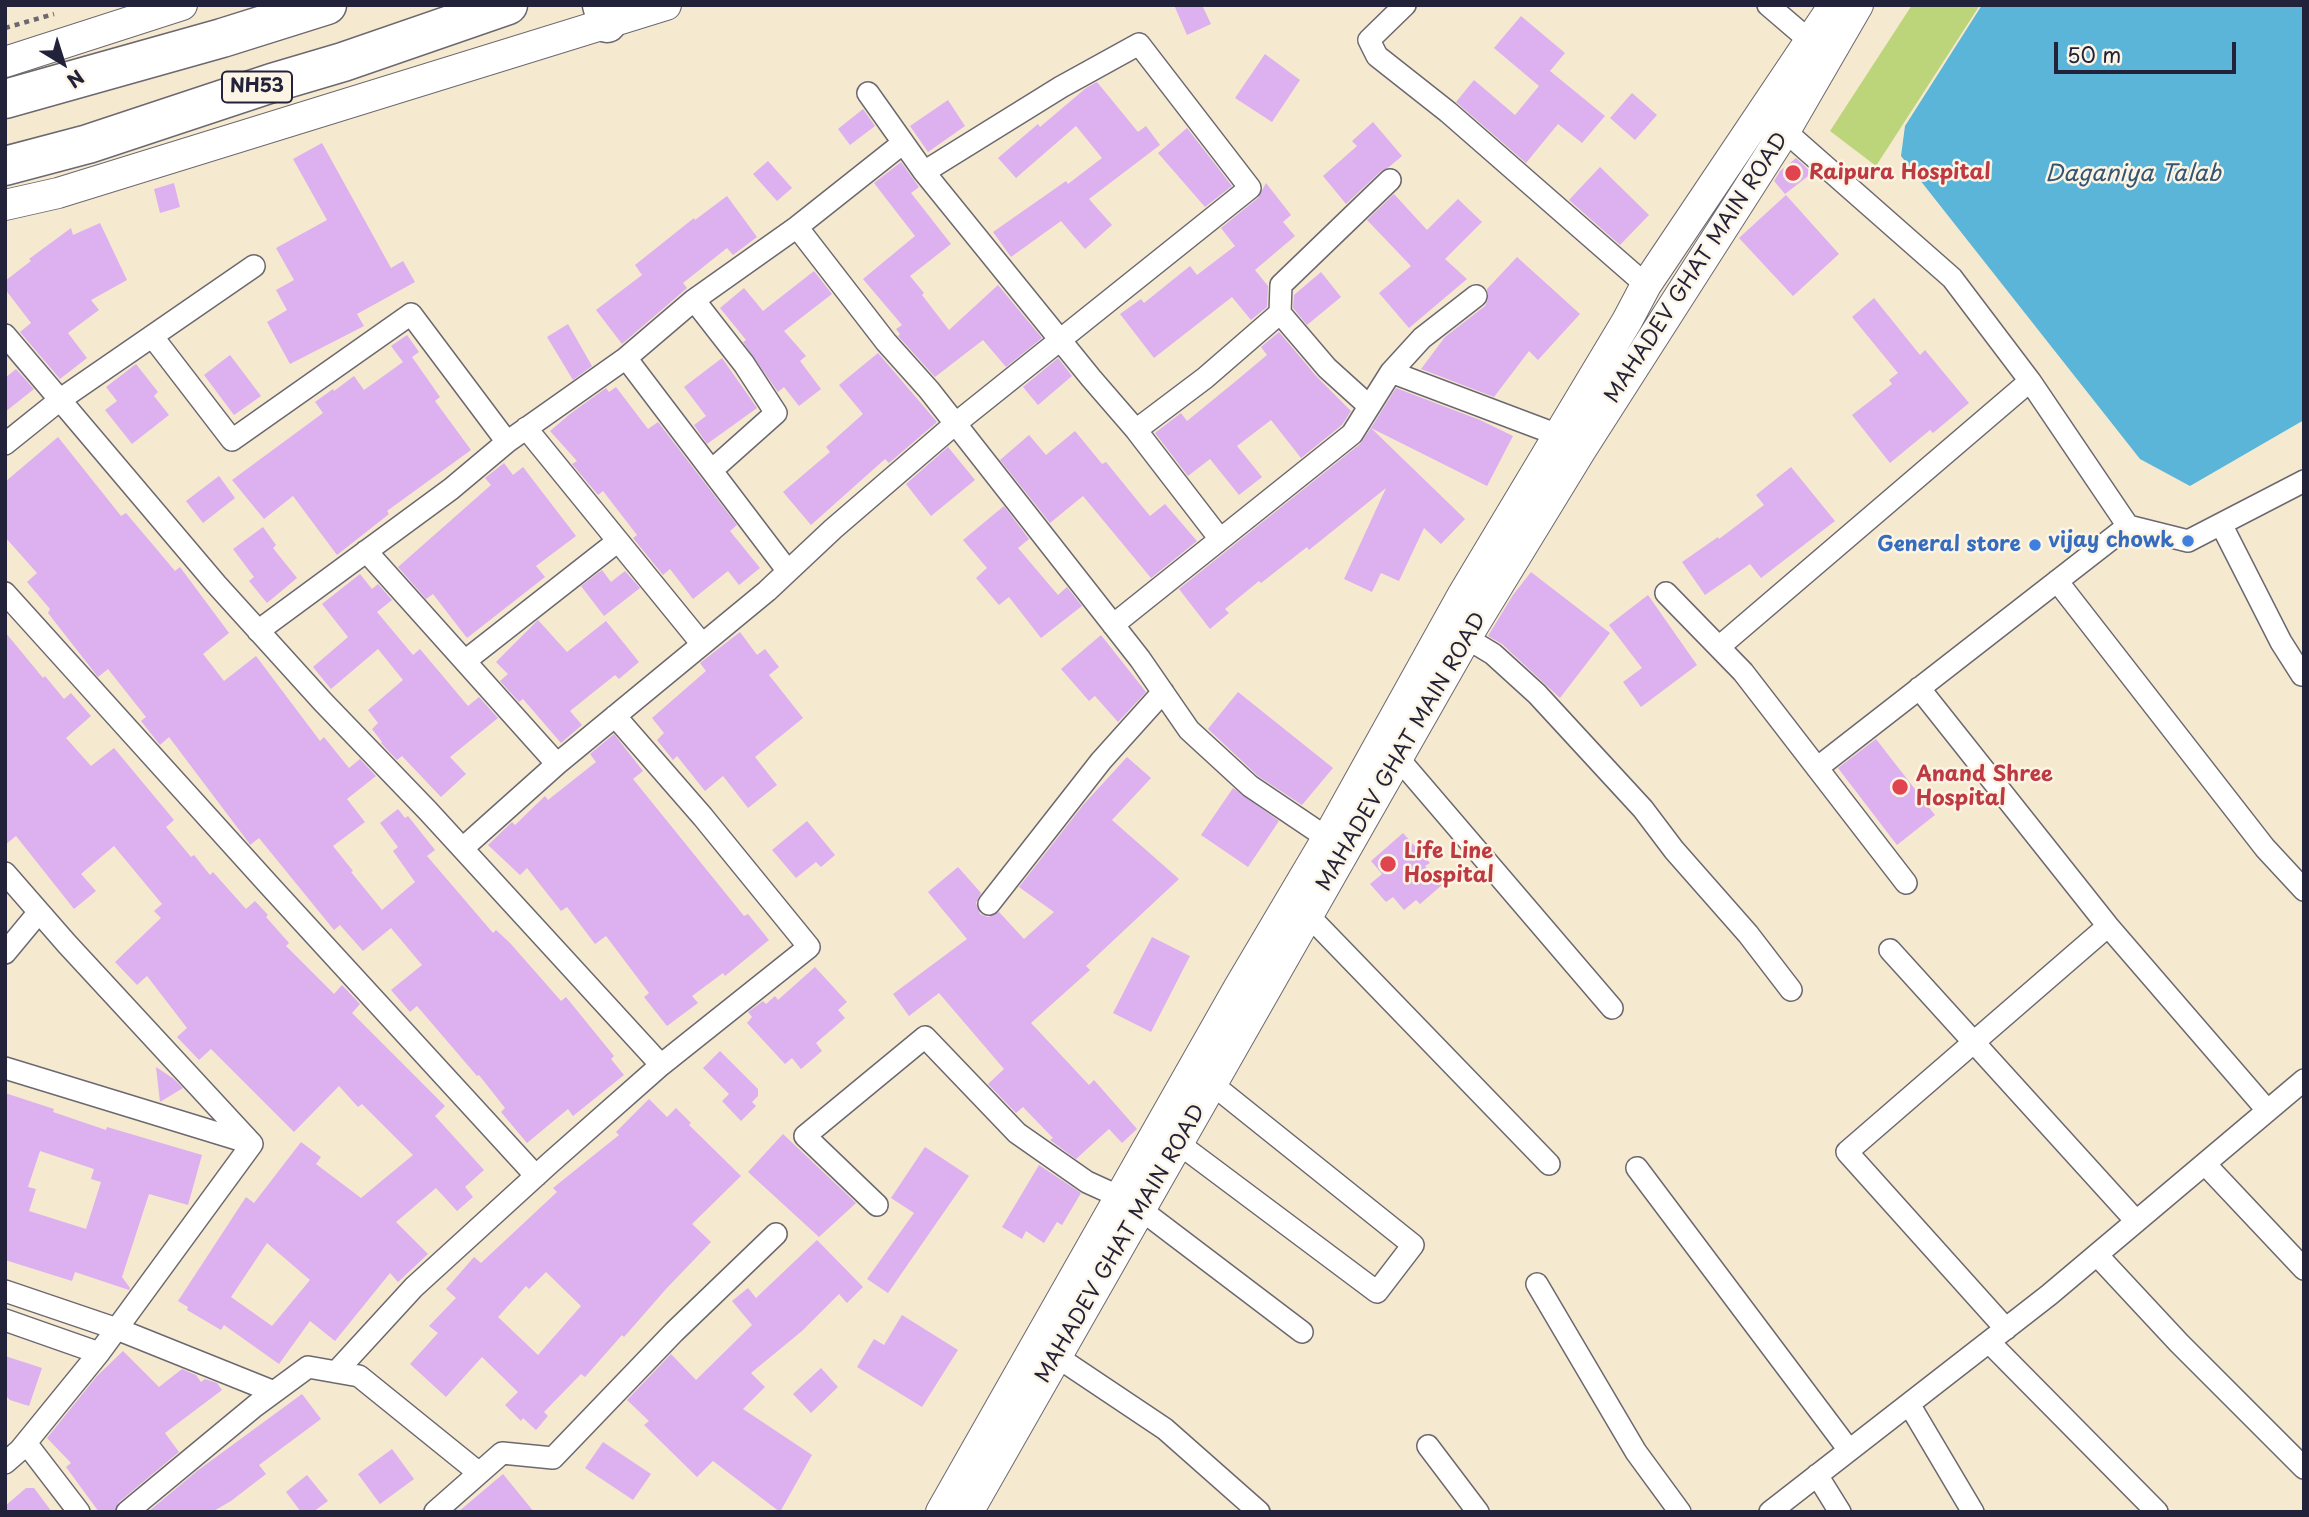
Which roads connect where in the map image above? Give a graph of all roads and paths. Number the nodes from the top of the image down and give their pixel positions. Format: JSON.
{"nodes":[{"id":1,"x":182,"y":5,"type":"edge"},
{"id":2,"x":327,"y":5,"type":"edge"},
{"id":3,"x":508,"y":5,"type":"edge"},
{"id":4,"x":666,"y":5,"type":"edge"},
{"id":5,"x":1405,"y":5,"type":"edge"},
{"id":6,"x":1768,"y":5,"type":"edge"},
{"id":7,"x":1834,"y":5,"type":"edge"},
{"id":8,"x":1858,"y":5,"type":"edge"},
{"id":9,"x":54,"y":14,"type":"dead end"},
{"id":10,"x":605,"y":14,"type":"edge"},
{"id":11,"x":5,"y":28,"type":"edge"},
{"id":12,"x":1810,"y":41,"type":"junction"},
{"id":13,"x":5,"y":62,"type":"edge"},
{"id":14,"x":868,"y":93,"type":"dead end"},
{"id":15,"x":5,"y":99,"type":"edge"},
{"id":16,"x":1772,"y":124,"type":"junction"},
{"id":17,"x":903,"y":143,"type":"junction"},
{"id":18,"x":5,"y":166,"type":"edge"},
{"id":19,"x":924,"y":172,"type":"junction"},
{"id":20,"x":1390,"y":180,"type":"dead end"},
{"id":21,"x":5,"y":205,"type":"edge"},
{"id":22,"x":797,"y":227,"type":"junction"},
{"id":23,"x":254,"y":266,"type":"dead end"},
{"id":24,"x":1646,"y":285,"type":"junction"},
{"id":25,"x":1476,"y":296,"type":"dead end"},
{"id":26,"x":694,"y":300,"type":"junction"},
{"id":27,"x":1280,"y":313,"type":"junction"},
{"id":28,"x":5,"y":335,"type":"edge"},
{"id":29,"x":152,"y":336,"type":"junction"},
{"id":30,"x":1060,"y":340,"type":"junction"},
{"id":31,"x":626,"y":358,"type":"junction"},
{"id":32,"x":1391,"y":372,"type":"junction"},
{"id":33,"x":2030,"y":381,"type":"junction"},
{"id":34,"x":61,"y":399,"type":"junction"},
{"id":35,"x":1369,"y":406,"type":"junction"},
{"id":36,"x":956,"y":424,"type":"junction"},
{"id":37,"x":526,"y":428,"type":"junction"},
{"id":38,"x":1136,"y":430,"type":"junction"},
{"id":39,"x":506,"y":442,"type":"junction"},
{"id":40,"x":1570,"y":442,"type":"junction"},
{"id":41,"x":5,"y":444,"type":"edge"},
{"id":42,"x":712,"y":470,"type":"junction"},
{"id":43,"x":2304,"y":481,"type":"edge"},
{"id":44,"x":2221,"y":524,"type":"junction"},
{"id":45,"x":2128,"y":526,"type":"junction"},
{"id":46,"x":1220,"y":539,"type":"junction"},
{"id":47,"x":618,"y":541,"type":"junction"},
{"id":48,"x":366,"y":551,"type":"junction"},
{"id":49,"x":787,"y":570,"type":"junction"},
{"id":50,"x":2057,"y":582,"type":"junction"},
{"id":51,"x":5,"y":593,"type":"edge"},
{"id":52,"x":1666,"y":593,"type":"dead end"},
{"id":53,"x":1113,"y":625,"type":"junction"},
{"id":54,"x":258,"y":631,"type":"junction"},
{"id":55,"x":1456,"y":632,"type":"junction"},
{"id":56,"x":702,"y":644,"type":"junction"},
{"id":57,"x":1719,"y":647,"type":"junction"},
{"id":58,"x":465,"y":661,"type":"junction"},
{"id":59,"x":2304,"y":673,"type":"edge"},
{"id":60,"x":1919,"y":688,"type":"junction"},
{"id":61,"x":1163,"y":692,"type":"junction"},
{"id":62,"x":615,"y":716,"type":"junction"},
{"id":63,"x":1398,"y":758,"type":"junction"},
{"id":64,"x":557,"y":764,"type":"junction"},
{"id":65,"x":1817,"y":768,"type":"junction"},
{"id":66,"x":1337,"y":844,"type":"junction"},
{"id":67,"x":463,"y":848,"type":"junction"},
{"id":68,"x":5,"y":873,"type":"edge"},
{"id":69,"x":1906,"y":883,"type":"dead end"},
{"id":70,"x":2304,"y":890,"type":"edge"},
{"id":71,"x":989,"y":904,"type":"dead end"},
{"id":72,"x":39,"y":912,"type":"junction"},
{"id":73,"x":1308,"y":915,"type":"junction"},
{"id":74,"x":2108,"y":926,"type":"junction"},
{"id":75,"x":1890,"y":950,"type":"dead end"},
{"id":76,"x":5,"y":953,"type":"edge"},
{"id":77,"x":1791,"y":990,"type":"dead end"},
{"id":78,"x":1612,"y":1008,"type":"dead end"},
{"id":79,"x":1973,"y":1043,"type":"junction"},
{"id":80,"x":661,"y":1065,"type":"junction"},
{"id":81,"x":5,"y":1068,"type":"edge"},
{"id":82,"x":1212,"y":1084,"type":"junction"},
{"id":83,"x":2300,"y":1091,"type":"edge"},
{"id":84,"x":2267,"y":1110,"type":"junction"},
{"id":85,"x":1178,"y":1143,"type":"junction"},
{"id":86,"x":252,"y":1144,"type":"junction"},
{"id":87,"x":1549,"y":1164,"type":"dead end"},
{"id":88,"x":2205,"y":1164,"type":"junction"},
{"id":89,"x":1637,"y":1168,"type":"dead end"},
{"id":90,"x":536,"y":1176,"type":"junction"},
{"id":91,"x":1130,"y":1203,"type":"junction"},
{"id":92,"x":877,"y":1205,"type":"dead end"},
{"id":93,"x":2136,"y":1221,"type":"junction"},
{"id":94,"x":776,"y":1234,"type":"dead end"},
{"id":95,"x":2097,"y":1255,"type":"junction"},
{"id":96,"x":2304,"y":1269,"type":"edge"},
{"id":97,"x":1537,"y":1284,"type":"dead end"},
{"id":98,"x":5,"y":1291,"type":"edge"},
{"id":99,"x":5,"y":1320,"type":"edge"},
{"id":100,"x":117,"y":1329,"type":"junction"},
{"id":101,"x":2006,"y":1329,"type":"junction"},
{"id":102,"x":1301,"y":1332,"type":"dead end"},
{"id":103,"x":1989,"y":1342,"type":"junction"},
{"id":104,"x":1046,"y":1350,"type":"junction"},
{"id":105,"x":99,"y":1353,"type":"junction"},
{"id":106,"x":336,"y":1372,"type":"junction"},
{"id":107,"x":274,"y":1392,"type":"junction"},
{"id":108,"x":1909,"y":1404,"type":"junction"},
{"id":109,"x":26,"y":1443,"type":"junction"},
{"id":110,"x":1428,"y":1446,"type":"dead end"},
{"id":111,"x":1849,"y":1450,"type":"junction"},
{"id":112,"x":5,"y":1463,"type":"edge"},
{"id":113,"x":2304,"y":1468,"type":"edge"},
{"id":114,"x":479,"y":1473,"type":"junction"},
{"id":115,"x":1817,"y":1475,"type":"junction"},
{"id":116,"x":79,"y":1512,"type":"edge"},
{"id":117,"x":127,"y":1512,"type":"edge"},
{"id":118,"x":435,"y":1512,"type":"edge"},
{"id":119,"x":941,"y":1512,"type":"edge"},
{"id":120,"x":968,"y":1512,"type":"edge"},
{"id":121,"x":1259,"y":1512,"type":"edge"},
{"id":122,"x":1478,"y":1512,"type":"edge"},
{"id":123,"x":1679,"y":1512,"type":"edge"},
{"id":124,"x":1770,"y":1512,"type":"edge"},
{"id":125,"x":1840,"y":1512,"type":"edge"},
{"id":126,"x":1973,"y":1512,"type":"edge"},
{"id":127,"x":2157,"y":1512,"type":"edge"}],
"edges":[{"from":1,"to":13,"type":"street"},
{"from":2,"to":15,"type":"highway"},
{"from":3,"to":18,"type":"highway","number":"NH53"},
{"from":4,"to":10,"type":"street"},
{"from":5,"to":24,"type":"street"},
{"from":6,"to":12,"type":"street"},
{"from":7,"to":12,"type":"street"},
{"from":8,"to":16,"type":"street","name":"MAHADEV GHAT MAIN ROAD"},
{"from":9,"to":11,"type":"path"},
{"from":10,"to":21,"type":"street"},
{"from":12,"to":16,"type":"street"},
{"from":14,"to":17,"type":"street"},
{"from":16,"to":24,"type":"street"},
{"from":16,"to":33,"type":"street"},
{"from":16,"to":40,"type":"street","name":"MAHADEV GHAT MAIN ROAD"},
{"from":17,"to":19,"type":"street"},
{"from":17,"to":22,"type":"street"},
{"from":19,"to":30,"type":"street"},
{"from":19,"to":30,"type":"street"},
{"from":20,"to":27,"type":"street"},
{"from":22,"to":26,"type":"street"},
{"from":22,"to":36,"type":"street"},
{"from":23,"to":29,"type":"street"},
{"from":24,"to":40,"type":"street"},
{"from":25,"to":32,"type":"street"},
{"from":26,"to":31,"type":"street"},
{"from":26,"to":42,"type":"street"},
{"from":27,"to":35,"type":"street"},
{"from":27,"to":38,"type":"street"},
{"from":28,"to":34,"type":"street"},
{"from":29,"to":34,"type":"street"},
{"from":29,"to":39,"type":"street"},
{"from":30,"to":36,"type":"street"},
{"from":30,"to":38,"type":"street"},
{"from":31,"to":37,"type":"street"},
{"from":31,"to":42,"type":"street"},
{"from":32,"to":35,"type":"street"},
{"from":32,"to":40,"type":"street"},
{"from":33,"to":45,"type":"street"},
{"from":33,"to":57,"type":"street"},
{"from":34,"to":41,"type":"street"},
{"from":34,"to":54,"type":"street"},
{"from":35,"to":46,"type":"street"},
{"from":36,"to":49,"type":"street"},
{"from":36,"to":53,"type":"street"},
{"from":37,"to":39,"type":"street"},
{"from":37,"to":47,"type":"street"},
{"from":38,"to":46,"type":"street"},
{"from":39,"to":48,"type":"street"},
{"from":40,"to":55,"type":"street","name":"MAHADEV GHAT MAIN ROAD"},
{"from":42,"to":49,"type":"street"},
{"from":43,"to":44,"type":"street"},
{"from":44,"to":45,"type":"street"},
{"from":44,"to":59,"type":"street"},
{"from":45,"to":50,"type":"street"},
{"from":46,"to":53,"type":"street"},
{"from":47,"to":56,"type":"street"},
{"from":47,"to":58,"type":"street"},
{"from":48,"to":54,"type":"street"},
{"from":48,"to":58,"type":"street"},
{"from":49,"to":56,"type":"street"},
{"from":50,"to":60,"type":"street"},
{"from":50,"to":70,"type":"street"},
{"from":51,"to":90,"type":"street"},
{"from":52,"to":57,"type":"street"},
{"from":53,"to":61,"type":"street"},
{"from":54,"to":67,"type":"street"},
{"from":55,"to":63,"type":"street","name":"MAHADEV GHAT MAIN ROAD"},
{"from":55,"to":66,"type":"street"},
{"from":55,"to":77,"type":"street"},
{"from":56,"to":62,"type":"street"},
{"from":57,"to":65,"type":"street"},
{"from":58,"to":64,"type":"street"},
{"from":60,"to":65,"type":"street"},
{"from":60,"to":74,"type":"street"},
{"from":61,"to":66,"type":"street"},
{"from":61,"to":71,"type":"street"},
{"from":62,"to":64,"type":"street"},
{"from":62,"to":80,"type":"street"},
{"from":63,"to":66,"type":"street","name":"MAHADEV GHAT MAIN ROAD"},
{"from":63,"to":78,"type":"street"},
{"from":64,"to":67,"type":"street"},
{"from":65,"to":69,"type":"street"},
{"from":66,"to":73,"type":"street","name":"MAHADEV GHAT MAIN ROAD"},
{"from":66,"to":91,"type":"street"},
{"from":67,"to":80,"type":"street"},
{"from":68,"to":72,"type":"street"},
{"from":72,"to":76,"type":"street"},
{"from":72,"to":86,"type":"street"},
{"from":73,"to":82,"type":"street","name":"MAHADEV GHAT MAIN ROAD"},
{"from":73,"to":87,"type":"street"},
{"from":74,"to":79,"type":"street"},
{"from":74,"to":84,"type":"street"},
{"from":75,"to":79,"type":"street"},
{"from":79,"to":93,"type":"street"},
{"from":79,"to":101,"type":"street"},
{"from":80,"to":90,"type":"street"},
{"from":81,"to":86,"type":"street"},
{"from":82,"to":85,"type":"street","name":"MAHADEV GHAT MAIN ROAD"},
{"from":82,"to":85,"type":"street"},
{"from":83,"to":84,"type":"street"},
{"from":84,"to":88,"type":"street"},
{"from":85,"to":91,"type":"street","name":"MAHADEV GHAT MAIN ROAD"},
{"from":86,"to":100,"type":"street"},
{"from":88,"to":93,"type":"street"},
{"from":88,"to":96,"type":"street"},
{"from":89,"to":111,"type":"street"},
{"from":90,"to":106,"type":"street"},
{"from":91,"to":92,"type":"street"},
{"from":91,"to":102,"type":"street"},
{"from":91,"to":104,"type":"street","name":"MAHADEV GHAT MAIN ROAD"},
{"from":93,"to":95,"type":"street"},
{"from":94,"to":114,"type":"street"},
{"from":95,"to":101,"type":"street"},
{"from":95,"to":113,"type":"street"},
{"from":97,"to":123,"type":"street"},
{"from":98,"to":100,"type":"street"},
{"from":99,"to":105,"type":"street"},
{"from":100,"to":105,"type":"street"},
{"from":100,"to":107,"type":"street"},
{"from":101,"to":103,"type":"street"},
{"from":103,"to":108,"type":"street"},
{"from":103,"to":127,"type":"street"},
{"from":104,"to":119,"type":"street"},
{"from":104,"to":120,"type":"street","name":"MAHADEV GHAT MAIN ROAD"},
{"from":104,"to":121,"type":"street"},
{"from":105,"to":109,"type":"street"},
{"from":106,"to":107,"type":"street"},
{"from":106,"to":114,"type":"street"},
{"from":107,"to":117,"type":"street"},
{"from":108,"to":111,"type":"street"},
{"from":108,"to":126,"type":"street"},
{"from":109,"to":112,"type":"street"},
{"from":109,"to":116,"type":"street"},
{"from":110,"to":122,"type":"street"},
{"from":111,"to":115,"type":"street"},
{"from":114,"to":118,"type":"street"},
{"from":115,"to":124,"type":"street"},
{"from":115,"to":125,"type":"street"}]}
